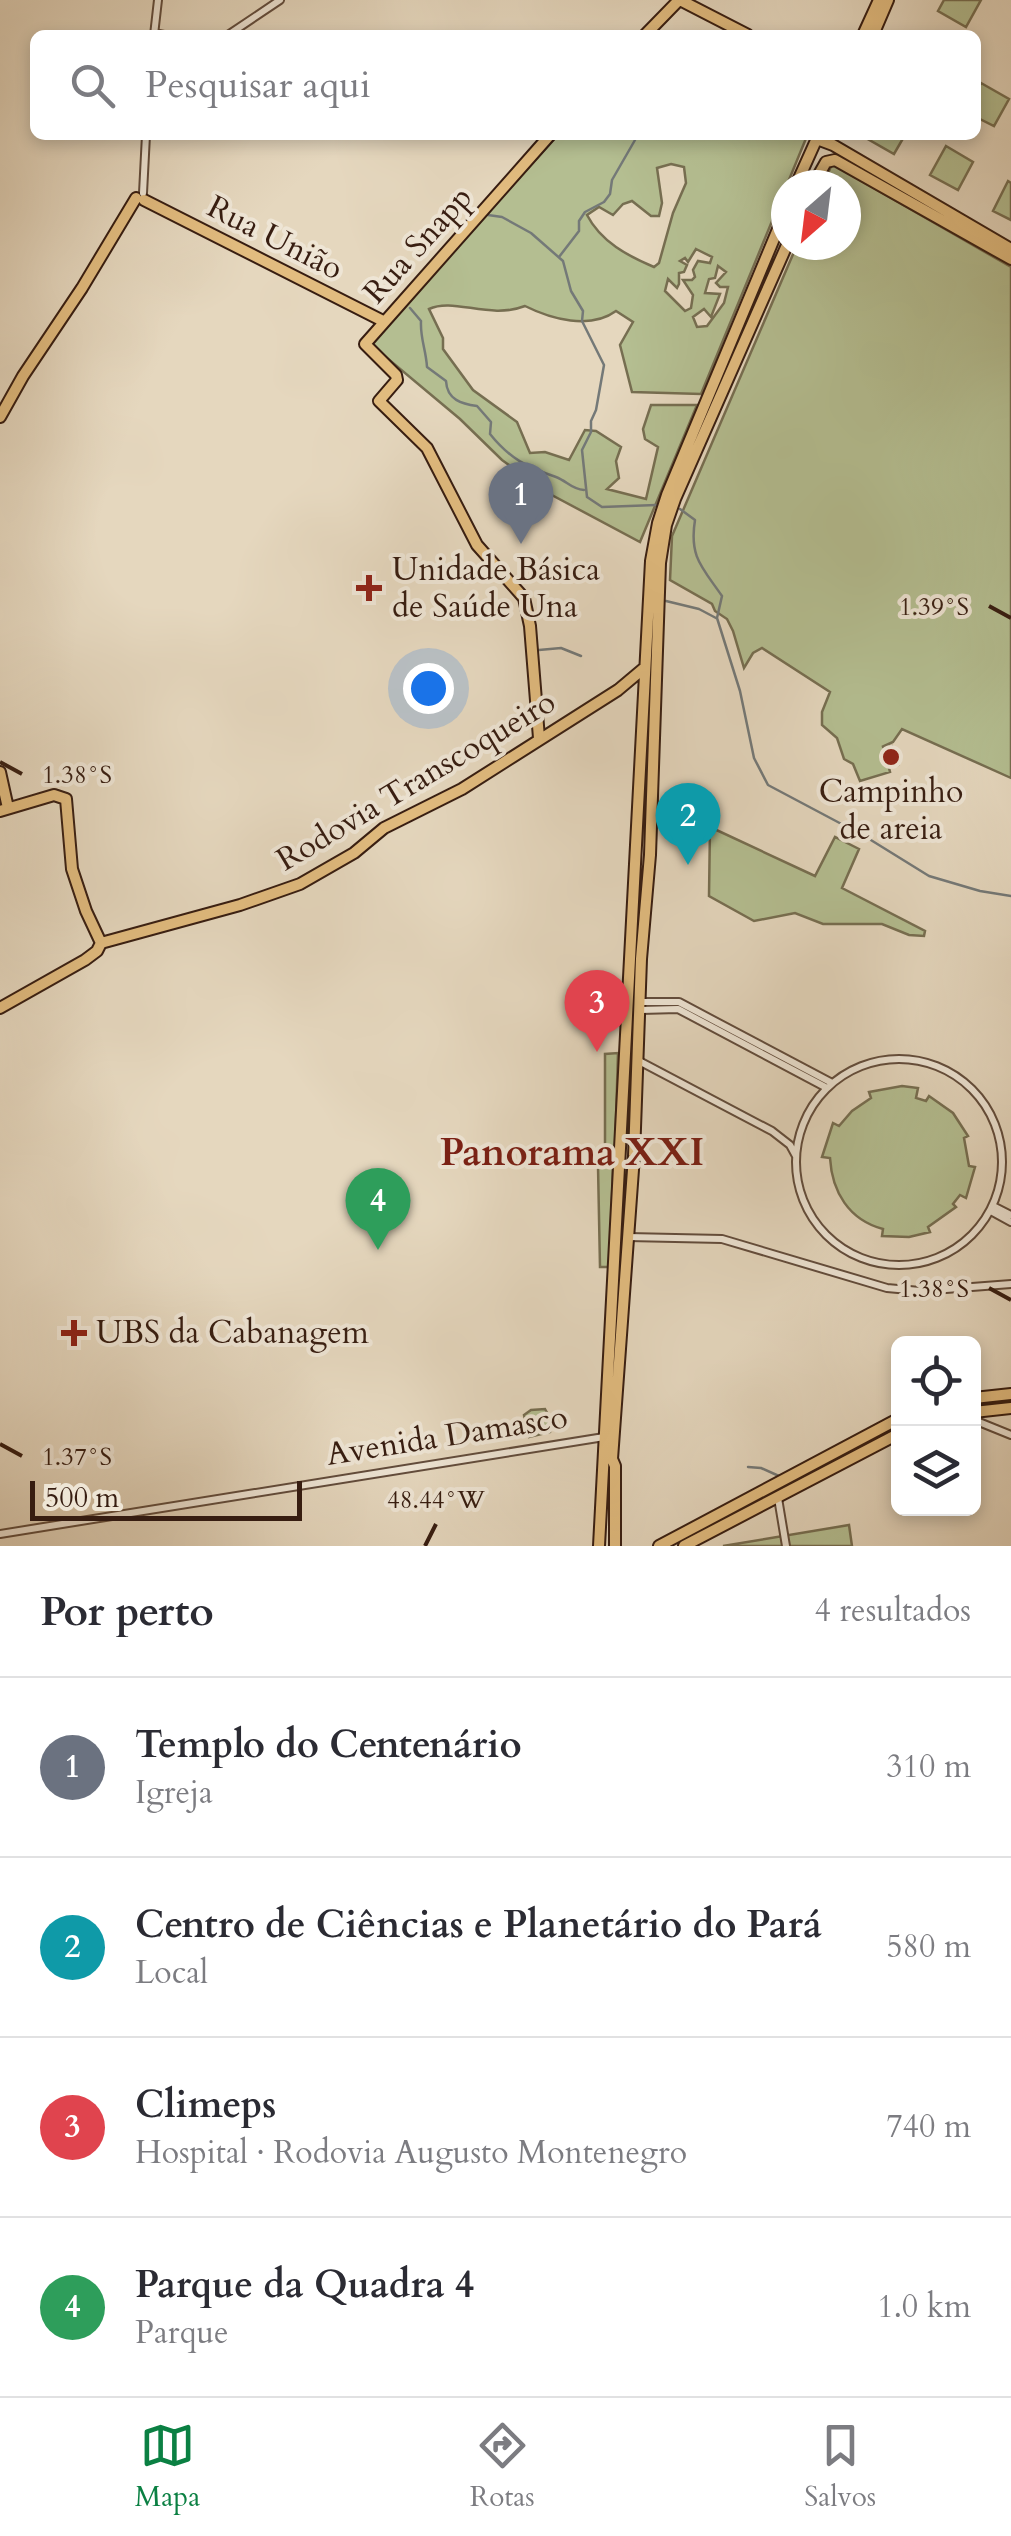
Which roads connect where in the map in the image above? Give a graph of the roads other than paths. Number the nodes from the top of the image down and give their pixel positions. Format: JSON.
{"nodes":[{"id":1,"x":158,"y":0,"type":"edge"},
{"id":2,"x":280,"y":0,"type":"edge"},
{"id":3,"x":680,"y":0,"type":"edge"},
{"id":4,"x":879,"y":0,"type":"edge"},
{"id":5,"x":888,"y":0,"type":"edge"},
{"id":6,"x":154,"y":30,"type":"edge"},
{"id":7,"x":235,"y":30,"type":"edge"},
{"id":8,"x":650,"y":30,"type":"edge"},
{"id":9,"x":738,"y":30,"type":"edge"},
{"id":10,"x":865,"y":30,"type":"edge"},
{"id":11,"x":875,"y":30,"type":"edge"},
{"id":12,"x":148,"y":140,"type":"edge"},
{"id":13,"x":546,"y":140,"type":"edge"},
{"id":14,"x":817,"y":140,"type":"edge"},
{"id":15,"x":834,"y":142,"type":"edge"},
{"id":16,"x":803,"y":170,"type":"edge"},
{"id":17,"x":820,"y":170,"type":"edge"},
{"id":18,"x":821,"y":170,"type":"edge"},
{"id":19,"x":854,"y":170,"type":"edge"},
{"id":20,"x":861,"y":174,"type":"edge"},
{"id":21,"x":141,"y":196,"type":"junction"},
{"id":22,"x":771,"y":245,"type":"edge"},
{"id":23,"x":771,"y":246,"type":"edge"},
{"id":24,"x":991,"y":248,"type":"junction"},
{"id":25,"x":769,"y":250,"type":"junction"},
{"id":26,"x":1011,"y":250,"type":"edge"},
{"id":27,"x":1011,"y":259,"type":"edge"},
{"id":28,"x":780,"y":260,"type":"edge"},
{"id":29,"x":383,"y":321,"type":"junction"},
{"id":30,"x":0,"y":417,"type":"edge"},
{"id":31,"x":644,"y":668,"type":"junction"},
{"id":32,"x":618,"y":690,"type":"junction"},
{"id":33,"x":644,"y":701,"type":"junction"},
{"id":34,"x":540,"y":738,"type":"junction"},
{"id":35,"x":0,"y":772,"type":"edge"},
{"id":36,"x":4,"y":810,"type":"edge"},
{"id":37,"x":634,"y":854,"type":"junction"},
{"id":38,"x":648,"y":886,"type":"junction"},
{"id":39,"x":632,"y":900,"type":"junction"},
{"id":40,"x":644,"y":936,"type":"junction"},
{"id":41,"x":101,"y":943,"type":"junction"},
{"id":42,"x":641,"y":1006,"type":"junction"},
{"id":43,"x":0,"y":1008,"type":"edge"},
{"id":44,"x":638,"y":1062,"type":"junction"},
{"id":45,"x":830,"y":1086,"type":"junction"},
{"id":46,"x":772,"y":1131,"type":"junction"},
{"id":47,"x":800,"y":1132,"type":"junction"},
{"id":48,"x":796,"y":1157,"type":"junction"},
{"id":49,"x":992,"y":1208,"type":"junction"},
{"id":50,"x":1011,"y":1219,"type":"edge"},
{"id":51,"x":627,"y":1237,"type":"junction"},
{"id":52,"x":1011,"y":1284,"type":"edge"},
{"id":53,"x":1011,"y":1394,"type":"edge"},
{"id":54,"x":981,"y":1397,"type":"edge"},
{"id":55,"x":1011,"y":1408,"type":"edge"},
{"id":56,"x":981,"y":1411,"type":"edge"},
{"id":57,"x":891,"y":1423,"type":"edge"},
{"id":58,"x":981,"y":1423,"type":"edge"},
{"id":59,"x":1011,"y":1435,"type":"edge"},
{"id":60,"x":605,"y":1436,"type":"junction"},
{"id":61,"x":891,"y":1437,"type":"edge"},
{"id":62,"x":608,"y":1455,"type":"junction"},
{"id":63,"x":833,"y":1459,"type":"junction"},
{"id":64,"x":821,"y":1466,"type":"junction"},
{"id":65,"x":791,"y":1476,"type":"junction"},
{"id":66,"x":781,"y":1497,"type":"junction"},
{"id":67,"x":0,"y":1534,"type":"edge"},
{"id":68,"x":606,"y":1545,"type":"edge"},
{"id":69,"x":659,"y":1546,"type":"edge"},
{"id":70,"x":684,"y":1546,"type":"edge"},
{"id":71,"x":789,"y":1546,"type":"edge"}],
"edges":[{"from":1,"to":6,"type":"street"},
{"from":2,"to":7,"type":"street"},
{"from":3,"to":8,"type":"main road"},
{"from":3,"to":9,"type":"main road"},
{"from":4,"to":10,"type":"main road"},
{"from":5,"to":11,"type":"main road"},
{"from":12,"to":21,"type":"street"},
{"from":13,"to":29,"type":"main road","name":"Rua Snapp"},
{"from":14,"to":16,"type":"main road"},
{"from":15,"to":17,"type":"main road"},
{"from":15,"to":26,"type":"main road"},
{"from":18,"to":19,"type":"main road"},
{"from":20,"to":24,"type":"main road"},
{"from":21,"to":29,"type":"main road","name":"Rua União"},
{"from":21,"to":30,"type":"main road"},
{"from":22,"to":25,"type":"main road"},
{"from":23,"to":25,"type":"main road"},
{"from":24,"to":26,"type":"main road"},
{"from":24,"to":27,"type":"main road"},
{"from":25,"to":31,"type":"main road"},
{"from":28,"to":38,"type":"main road"},
{"from":29,"to":34,"type":"main road","name":"Rua Snapp"},
{"from":31,"to":32,"type":"main road","name":"Rodovia Transcoqueiro"},
{"from":31,"to":33,"type":"main road"},
{"from":32,"to":33,"type":"main road"},
{"from":32,"to":34,"type":"main road","name":"Rodovia Transcoqueiro"},
{"from":33,"to":37,"type":"main road"},
{"from":34,"to":41,"type":"main road","name":"Rodovia Transcoqueiro"},
{"from":35,"to":36,"type":"main road"},
{"from":36,"to":41,"type":"main road"},
{"from":37,"to":38,"type":"main road"},
{"from":37,"to":39,"type":"main road"},
{"from":38,"to":40,"type":"main road"},
{"from":39,"to":40,"type":"main road"},
{"from":39,"to":60,"type":"main road"},
{"from":40,"to":42,"type":"main road"},
{"from":41,"to":43,"type":"main road"},
{"from":42,"to":44,"type":"main road"},
{"from":42,"to":45,"type":"street"},
{"from":44,"to":46,"type":"street"},
{"from":44,"to":51,"type":"main road"},
{"from":45,"to":47,"type":"street"},
{"from":45,"to":49,"type":"street"},
{"from":46,"to":47,"type":"street"},
{"from":46,"to":48,"type":"street"},
{"from":47,"to":48,"type":"street"},
{"from":48,"to":49,"type":"street"},
{"from":49,"to":50,"type":"street"},
{"from":51,"to":52,"type":"street"},
{"from":51,"to":62,"type":"main road"},
{"from":53,"to":54,"type":"main road"},
{"from":55,"to":56,"type":"main road"},
{"from":57,"to":63,"type":"main road"},
{"from":58,"to":59,"type":"street"},
{"from":60,"to":62,"type":"main road"},
{"from":60,"to":67,"type":"street","name":"Avenida Damasco"},
{"from":61,"to":63,"type":"main road"},
{"from":62,"to":68,"type":"main road"},
{"from":62,"to":68,"type":"main road"},
{"from":63,"to":64,"type":"main road"},
{"from":64,"to":65,"type":"main road"},
{"from":64,"to":66,"type":"main road"},
{"from":65,"to":66,"type":"main road"},
{"from":65,"to":69,"type":"main road"},
{"from":66,"to":70,"type":"main road"},
{"from":66,"to":71,"type":"street"}]}
